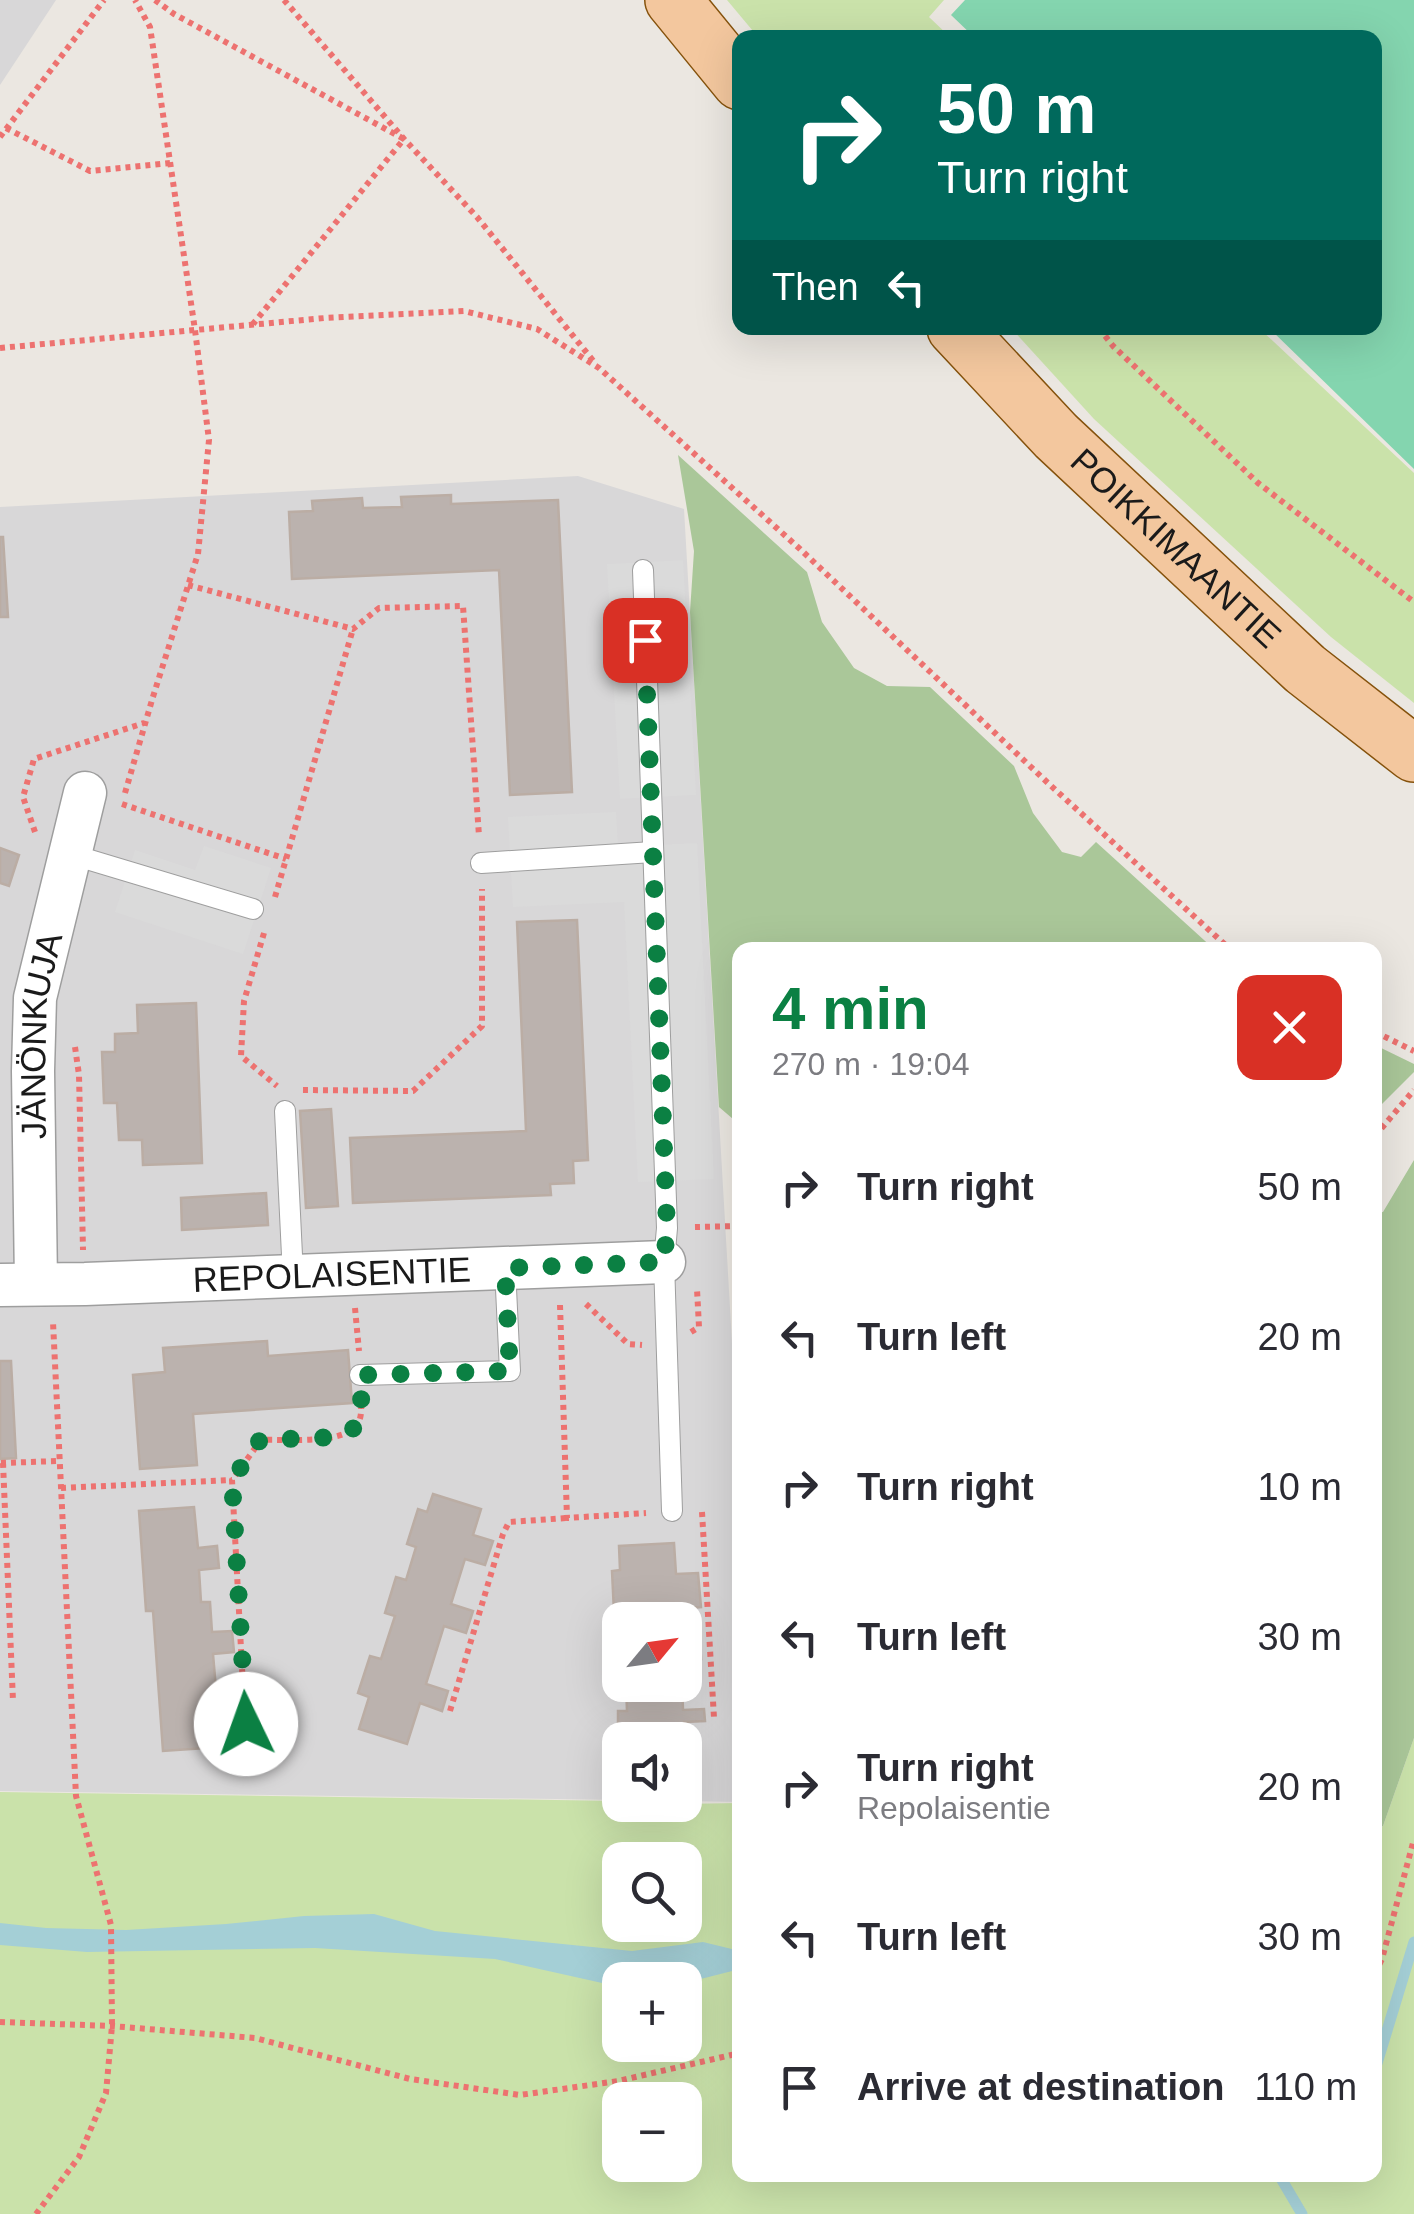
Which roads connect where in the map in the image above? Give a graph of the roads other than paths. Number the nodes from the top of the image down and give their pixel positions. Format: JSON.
{"nodes":[{"id":1,"x":673,"y":0,"type":"edge"},
{"id":2,"x":732,"y":72,"type":"edge"},
{"id":3,"x":962,"y":335,"type":"edge"},
{"id":4,"x":642,"y":570,"type":"dead end"},
{"id":5,"x":1414,"y":754,"type":"edge"},
{"id":6,"x":104,"y":798,"type":"road end"},
{"id":7,"x":653,"y":852,"type":"junction"},
{"id":8,"x":88,"y":859,"type":"junction"},
{"id":9,"x":481,"y":863,"type":"road end"},
{"id":10,"x":261,"y":913,"type":"road end"},
{"id":11,"x":284,"y":1100,"type":"road end"},
{"id":12,"x":664,"y":1262,"type":"junction"},
{"id":13,"x":505,"y":1268,"type":"junction"},
{"id":14,"x":293,"y":1276,"type":"junction"},
{"id":15,"x":29,"y":1293,"type":"edge"},
{"id":16,"x":360,"y":1375,"type":"road end"},
{"id":17,"x":672,"y":1512,"type":"road end"}],
"edges":[{"from":1,"to":2,"type":"main road"},
{"from":3,"to":5,"type":"main road","name":"POIKKIMAANTIE"},
{"from":4,"to":7,"type":"lane"},
{"from":6,"to":8,"type":"street","name":"JÄNÖNKUJA"},
{"from":7,"to":9,"type":"lane"},
{"from":7,"to":12,"type":"lane"},
{"from":8,"to":10,"type":"lane"},
{"from":8,"to":15,"type":"street","name":"JÄNÖNKUJA"},
{"from":11,"to":14,"type":"lane"},
{"from":12,"to":13,"type":"street","name":"REPOLAISENTIE"},
{"from":12,"to":17,"type":"lane"},
{"from":13,"to":14,"type":"street","name":"REPOLAISENTIE"},
{"from":13,"to":16,"type":"lane"},
{"from":14,"to":15,"type":"street","name":"REPOLAISENTIE"}]}
